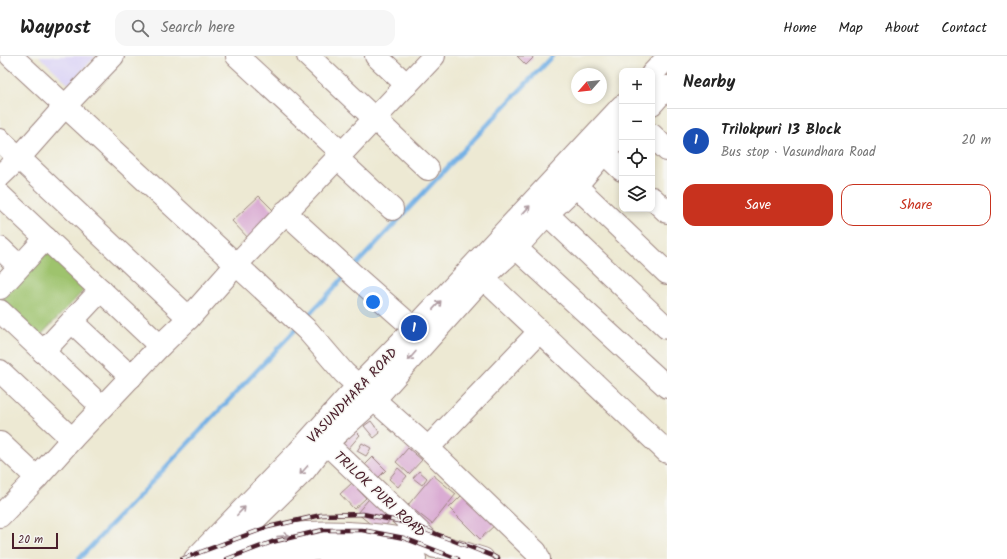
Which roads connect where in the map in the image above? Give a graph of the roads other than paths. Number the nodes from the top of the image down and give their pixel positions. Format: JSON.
{"nodes":[{"id":1,"x":12,"y":56,"type":"edge"},
{"id":2,"x":113,"y":56,"type":"edge"},
{"id":3,"x":237,"y":56,"type":"edge"},
{"id":4,"x":308,"y":56,"type":"edge"},
{"id":5,"x":376,"y":56,"type":"edge"},
{"id":6,"x":434,"y":56,"type":"edge"},
{"id":7,"x":667,"y":58,"type":"edge"},
{"id":8,"x":406,"y":84,"type":"junction"},
{"id":9,"x":661,"y":89,"type":"edge"},
{"id":10,"x":65,"y":106,"type":"junction"},
{"id":11,"x":619,"y":109,"type":"edge"},
{"id":12,"x":374,"y":119,"type":"junction"},
{"id":13,"x":619,"y":138,"type":"edge"},
{"id":14,"x":655,"y":138,"type":"edge"},
{"id":15,"x":0,"y":140,"type":"edge"},
{"id":16,"x":667,"y":150,"type":"edge"},
{"id":17,"x":604,"y":153,"type":"junction"},
{"id":18,"x":340,"y":155,"type":"junction"},
{"id":19,"x":19,"y":158,"type":"junction"},
{"id":20,"x":619,"y":167,"type":"edge"},
{"id":21,"x":428,"y":169,"type":"dead end"},
{"id":22,"x":0,"y":176,"type":"edge"},
{"id":23,"x":576,"y":186,"type":"junction"},
{"id":24,"x":0,"y":195,"type":"edge"},
{"id":25,"x":655,"y":201,"type":"edge"},
{"id":26,"x":392,"y":209,"type":"dead end"},
{"id":27,"x":286,"y":212,"type":"junction"},
{"id":28,"x":667,"y":212,"type":"edge"},
{"id":29,"x":547,"y":214,"type":"junction"},
{"id":30,"x":46,"y":238,"type":"junction"},
{"id":31,"x":0,"y":248,"type":"edge"},
{"id":32,"x":516,"y":248,"type":"junction"},
{"id":33,"x":236,"y":265,"type":"junction"},
{"id":34,"x":19,"y":266,"type":"junction"},
{"id":35,"x":667,"y":273,"type":"edge"},
{"id":36,"x":483,"y":278,"type":"junction"},
{"id":37,"x":0,"y":288,"type":"edge"},
{"id":38,"x":101,"y":290,"type":"junction"},
{"id":39,"x":0,"y":311,"type":"edge"},
{"id":40,"x":189,"y":318,"type":"junction"},
{"id":41,"x":664,"y":320,"type":"edge"},
{"id":42,"x":72,"y":322,"type":"junction"},
{"id":43,"x":539,"y":332,"type":"junction"},
{"id":44,"x":420,"y":334,"type":"junction"},
{"id":45,"x":160,"y":346,"type":"junction"},
{"id":46,"x":43,"y":352,"type":"junction"},
{"id":47,"x":0,"y":372,"type":"edge"},
{"id":48,"x":131,"y":377,"type":"junction"},
{"id":49,"x":667,"y":387,"type":"edge"},
{"id":50,"x":366,"y":392,"type":"junction"},
{"id":51,"x":102,"y":407,"type":"junction"},
{"id":52,"x":72,"y":439,"type":"junction"},
{"id":53,"x":0,"y":443,"type":"edge"},
{"id":54,"x":326,"y":443,"type":"junction"},
{"id":55,"x":428,"y":448,"type":"junction"},
{"id":56,"x":667,"y":452,"type":"edge"},
{"id":57,"x":37,"y":478,"type":"junction"},
{"id":58,"x":2,"y":511,"type":"edge"},
{"id":59,"x":240,"y":551,"type":"edge"},
{"id":60,"x":437,"y":552,"type":"edge"},
{"id":61,"x":320,"y":554,"type":"edge"},
{"id":62,"x":195,"y":559,"type":"edge"},
{"id":63,"x":415,"y":559,"type":"edge"},
{"id":64,"x":482,"y":559,"type":"edge"},
{"id":65,"x":539,"y":559,"type":"edge"}],
"edges":[{"from":1,"to":10,"type":"street"},
{"from":2,"to":10,"type":"street"},
{"from":3,"to":18,"type":"street"},
{"from":4,"to":12,"type":"street"},
{"from":5,"to":8,"type":"street"},
{"from":6,"to":8,"type":"street"},
{"from":7,"to":9,"type":"street"},
{"from":8,"to":12,"type":"street"},
{"from":10,"to":19,"type":"street"},
{"from":10,"to":33,"type":"street"},
{"from":44,"to":11,"type":"street","name":"VASUNDHARA ROAD","one_way":true},
{"from":12,"to":18,"type":"street"},
{"from":12,"to":21,"type":"street"},
{"from":13,"to":17,"type":"street","name":"VASUNDHARA ROAD"},
{"from":14,"to":16,"type":"street"},
{"from":15,"to":19,"type":"street"},
{"from":17,"to":20,"type":"street"},
{"from":17,"to":23,"type":"street","name":"VASUNDHARA ROAD"},
{"from":18,"to":26,"type":"street"},
{"from":18,"to":27,"type":"street"},
{"from":19,"to":22,"type":"street"},
{"from":19,"to":40,"type":"street"},
{"from":23,"to":29,"type":"street","name":"VASUNDHARA ROAD"},
{"from":23,"to":35,"type":"street"},
{"from":24,"to":30,"type":"street"},
{"from":25,"to":28,"type":"street"},
{"from":27,"to":33,"type":"street"},
{"from":27,"to":44,"type":"street"},
{"from":29,"to":32,"type":"street","name":"VASUNDHARA ROAD"},
{"from":29,"to":41,"type":"street"},
{"from":30,"to":34,"type":"street"},
{"from":30,"to":38,"type":"street"},
{"from":31,"to":34,"type":"street"},
{"from":32,"to":36,"type":"street","name":"VASUNDHARA ROAD"},
{"from":32,"to":49,"type":"street"},
{"from":33,"to":40,"type":"street"},
{"from":33,"to":50,"type":"street"},
{"from":34,"to":37,"type":"street"},
{"from":36,"to":43,"type":"street"},
{"from":36,"to":44,"type":"street","name":"VASUNDHARA ROAD"},
{"from":38,"to":42,"type":"street"},
{"from":38,"to":45,"type":"street"},
{"from":39,"to":46,"type":"street"},
{"from":40,"to":45,"type":"street"},
{"from":42,"to":46,"type":"street"},
{"from":42,"to":48,"type":"street"},
{"from":43,"to":55,"type":"street"},
{"from":43,"to":56,"type":"street"},
{"from":44,"to":50,"type":"street","name":"VASUNDHARA ROAD"},
{"from":45,"to":48,"type":"street"},
{"from":46,"to":51,"type":"street"},
{"from":47,"to":52,"type":"street"},
{"from":48,"to":51,"type":"street"},
{"from":50,"to":54,"type":"street","name":"VASUNDHARA ROAD"},
{"from":50,"to":55,"type":"street"},
{"from":59,"to":50,"type":"street","name":"VASUNDHARA ROAD","one_way":true},
{"from":51,"to":52,"type":"street"},
{"from":52,"to":57,"type":"street"},
{"from":53,"to":57,"type":"street"},
{"from":54,"to":59,"type":"street","name":"VASUNDHARA ROAD","one_way":true},
{"from":54,"to":60,"type":"street","name":"TRILOK PURI ROAD"},
{"from":55,"to":65,"type":"street"},
{"from":57,"to":58,"type":"street"},
{"from":59,"to":60,"type":"street","name":"TRILOK PURI ROAD","one_way":true},
{"from":59,"to":61,"type":"street","name":"TRILOK PURI ROAD"},
{"from":59,"to":62,"type":"street","name":"VASUNDHARA ROAD"},
{"from":60,"to":64,"type":"street","name":"TRILOK PURI ROAD"},
{"from":61,"to":63,"type":"street","name":"TRILOK PURI ROAD"}]}
